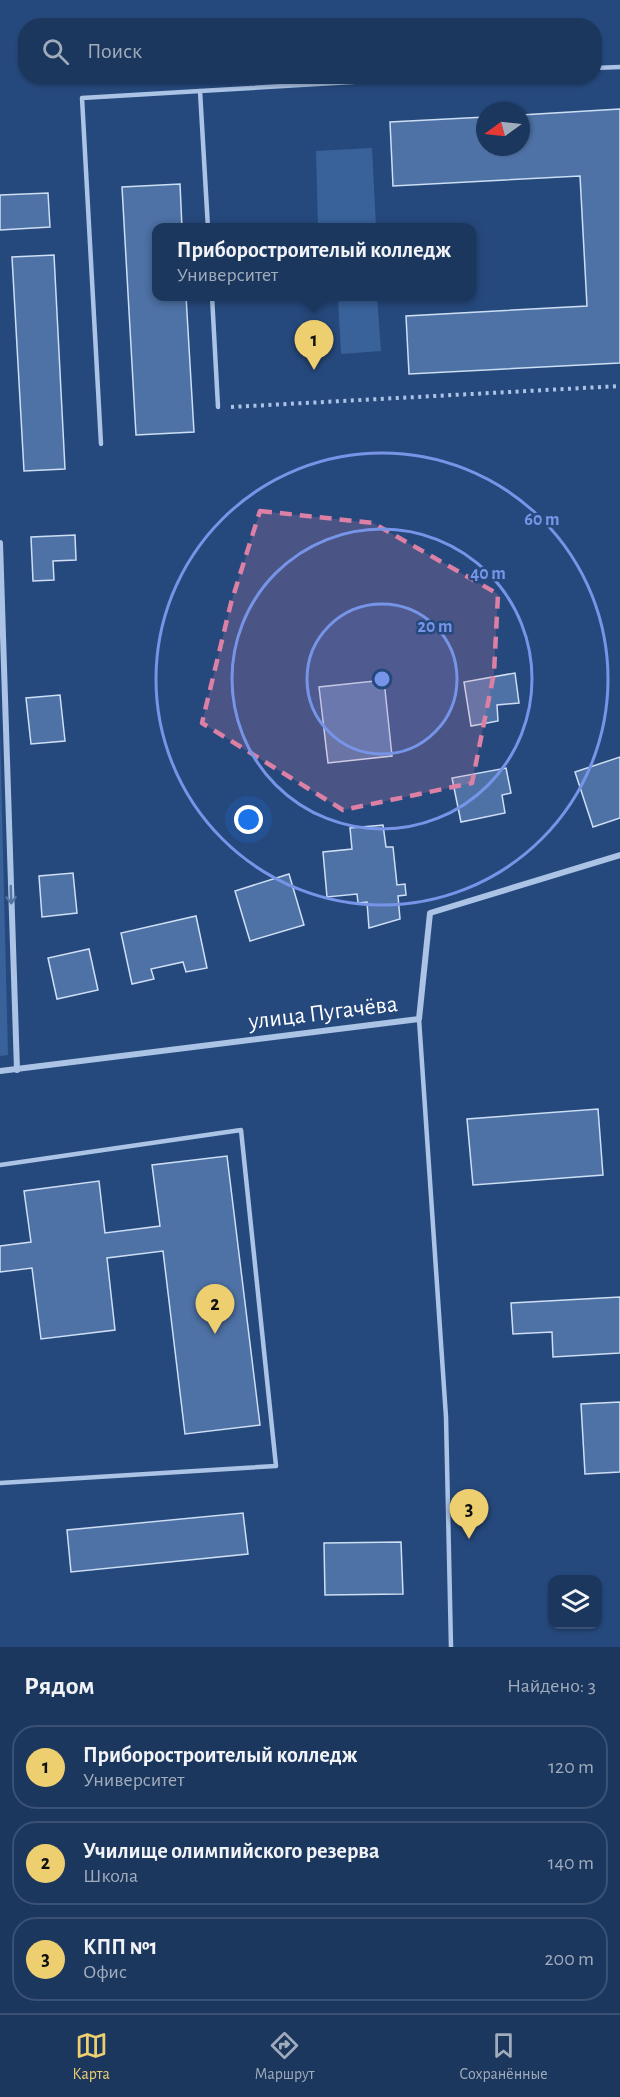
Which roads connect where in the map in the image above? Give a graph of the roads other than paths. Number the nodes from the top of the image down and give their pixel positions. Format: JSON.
{"nodes":[{"id":1,"x":620,"y":67,"type":"edge"},
{"id":2,"x":602,"y":68,"type":"edge"},
{"id":3,"x":319,"y":84,"type":"edge"},
{"id":4,"x":200,"y":91,"type":"junction"},
{"id":5,"x":208,"y":223,"type":"edge"},
{"id":6,"x":212,"y":301,"type":"edge"},
{"id":7,"x":218,"y":407,"type":"road end"},
{"id":8,"x":101,"y":444,"type":"dead end"},
{"id":9,"x":0,"y":543,"type":"edge"},
{"id":10,"x":620,"y":855,"type":"edge"},
{"id":11,"x":419,"y":1019,"type":"junction"},
{"id":12,"x":17,"y":1070,"type":"junction"},
{"id":13,"x":0,"y":1071,"type":"edge"},
{"id":14,"x":0,"y":1164,"type":"edge"},
{"id":15,"x":0,"y":1483,"type":"edge"},
{"id":16,"x":451,"y":1647,"type":"edge"}],
"edges":[{"from":1,"to":2,"type":"lane"},
{"from":3,"to":4,"type":"lane"},
{"from":4,"to":5,"type":"lane"},
{"from":4,"to":8,"type":"lane"},
{"from":6,"to":7,"type":"lane"},
{"from":9,"to":12,"type":"street","one_way":true},
{"from":10,"to":11,"type":"street","name":"улица Пугачёва"},
{"from":11,"to":12,"type":"street","name":"улица Пугачёва"},
{"from":11,"to":16,"type":"lane"},
{"from":12,"to":13,"type":"street","name":"улица Пугачёва"},
{"from":14,"to":15,"type":"lane"}]}
